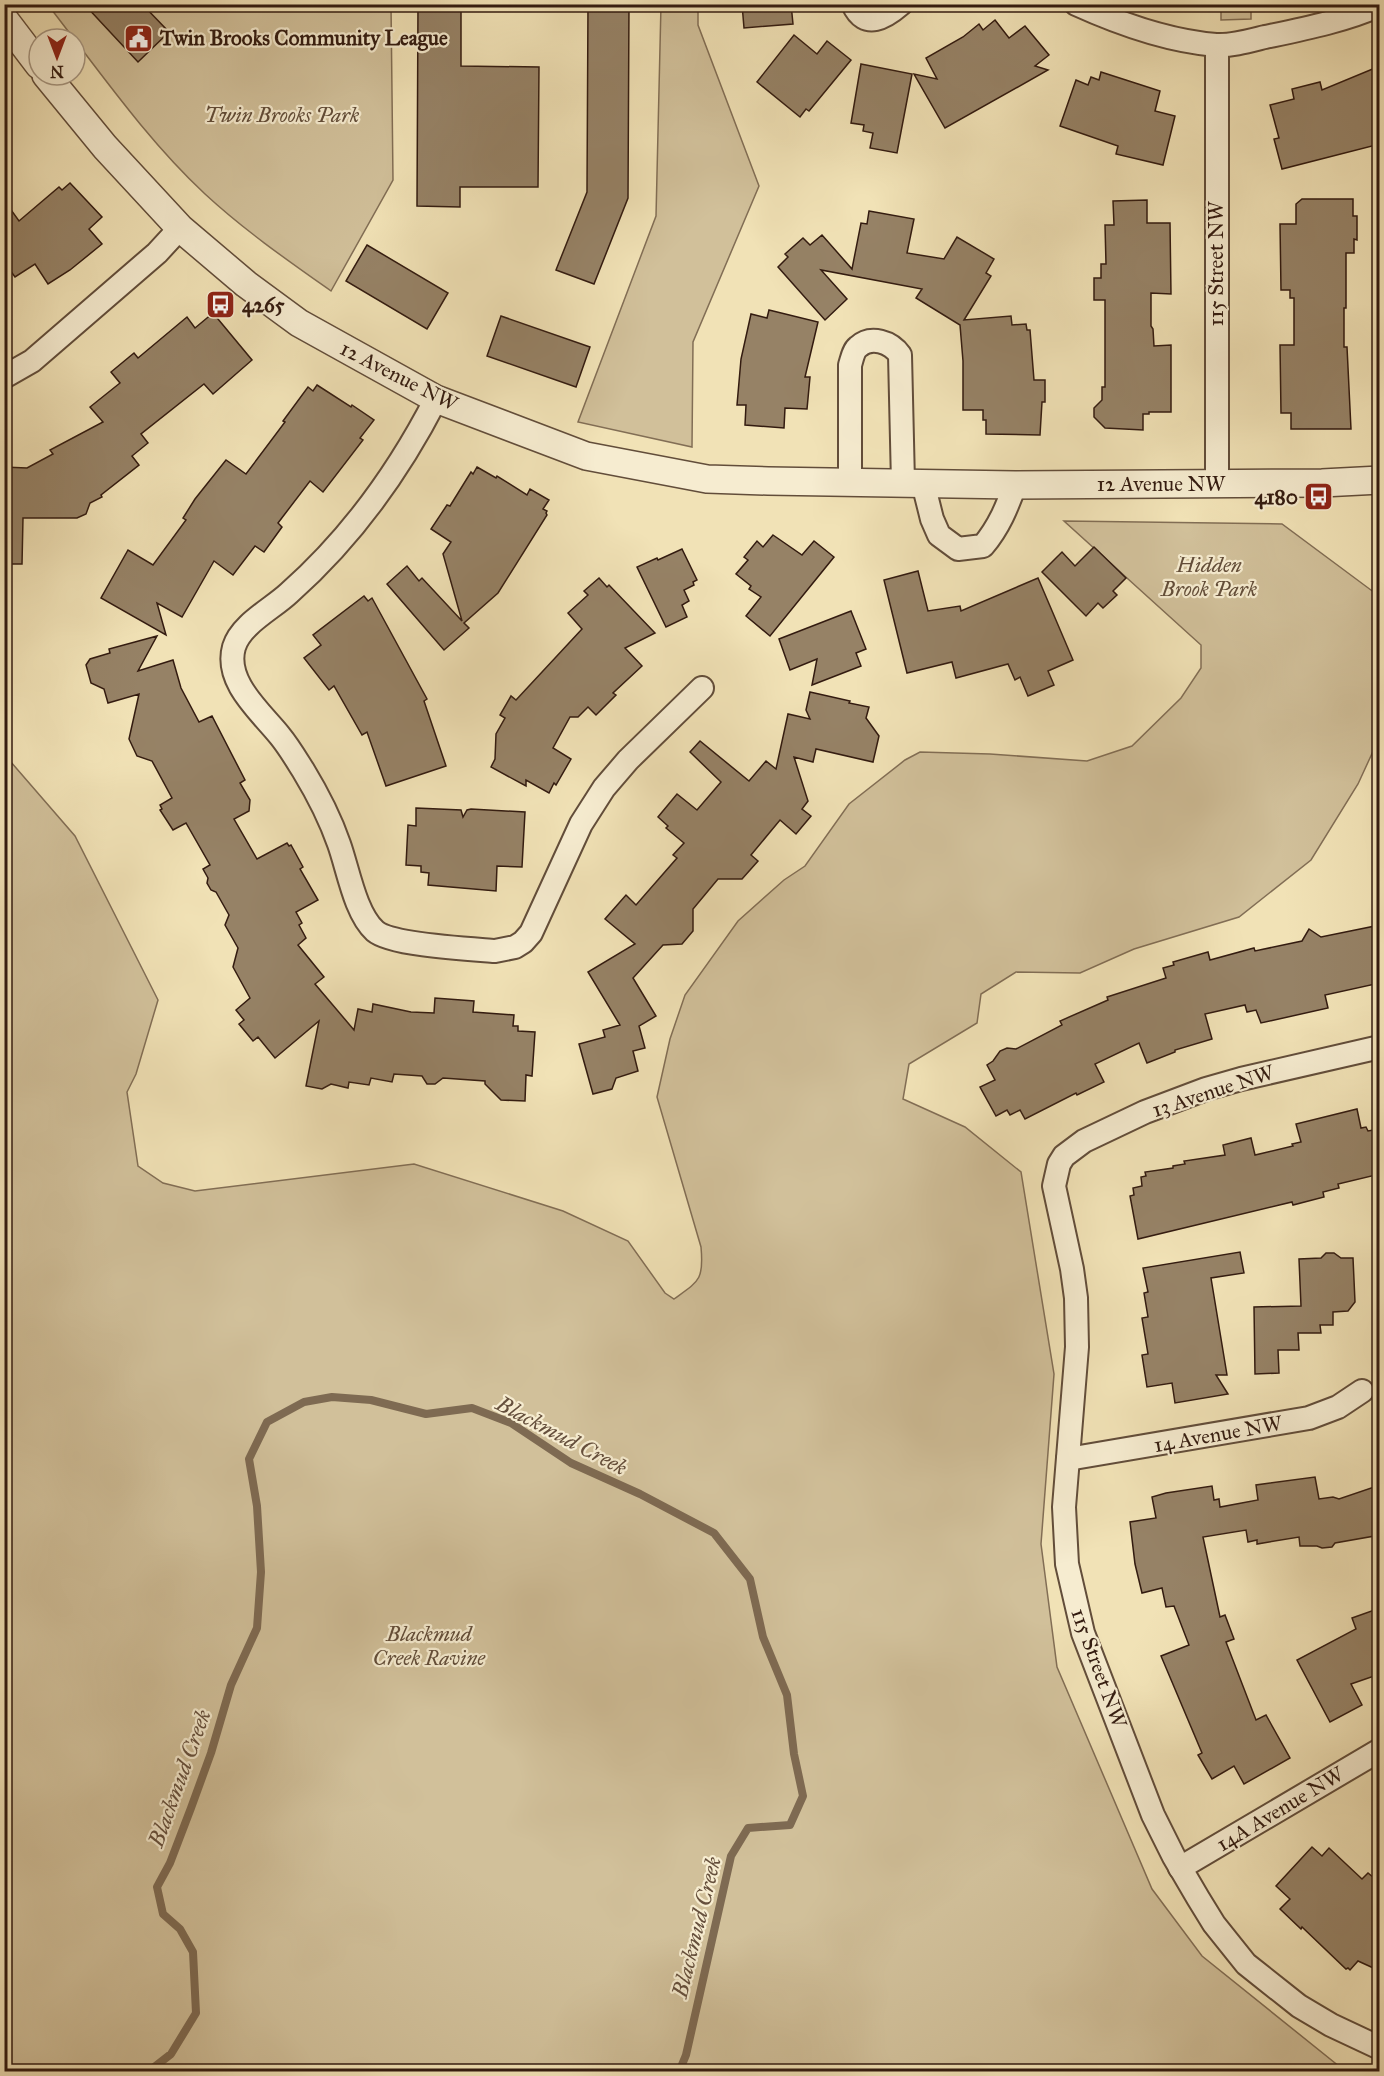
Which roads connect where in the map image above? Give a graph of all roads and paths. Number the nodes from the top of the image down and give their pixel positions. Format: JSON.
{"nodes":[{"id":1,"x":854,"y":4,"type":"edge"},
{"id":2,"x":902,"y":4,"type":"edge"},
{"id":3,"x":1076,"y":4,"type":"edge"},
{"id":4,"x":1380,"y":5,"type":"edge"},
{"id":5,"x":4,"y":19,"type":"edge"},
{"id":6,"x":1217,"y":45,"type":"junction"},
{"id":7,"x":27,"y":49,"type":"edge"},
{"id":8,"x":56,"y":87,"type":"edge"},
{"id":9,"x":180,"y":228,"type":"junction"},
{"id":10,"x":4,"y":377,"type":"edge"},
{"id":11,"x":436,"y":399,"type":"junction"},
{"id":12,"x":1380,"y":480,"type":"edge"},
{"id":13,"x":850,"y":483,"type":"junction"},
{"id":14,"x":913,"y":483,"type":"junction"},
{"id":15,"x":1217,"y":484,"type":"junction"},
{"id":16,"x":1015,"y":485,"type":"junction"},
{"id":17,"x":702,"y":688,"type":"dead end"},
{"id":18,"x":1380,"y":1047,"type":"edge"},
{"id":19,"x":1059,"y":1164,"type":"joint"},
{"id":20,"x":1362,"y":1391,"type":"dead end"},
{"id":21,"x":1068,"y":1459,"type":"junction"},
{"id":22,"x":1380,"y":1750,"type":"edge"},
{"id":23,"x":1180,"y":1868,"type":"junction"},
{"id":24,"x":1380,"y":2048,"type":"edge"}],
"edges":[{"from":1,"to":2,"type":"street"},
{"from":3,"to":6,"type":"street"},
{"from":4,"to":6,"type":"street"},
{"from":5,"to":7,"type":"street"},
{"from":6,"to":15,"type":"street","name":"115 Street NW"},
{"from":8,"to":9,"type":"street","name":"12 Avenue NW"},
{"from":9,"to":10,"type":"street"},
{"from":9,"to":11,"type":"street","name":"12 Avenue NW"},
{"from":11,"to":13,"type":"street","name":"12 Avenue NW"},
{"from":11,"to":17,"type":"street"},
{"from":12,"to":15,"type":"street","name":"12 Avenue NW"},
{"from":13,"to":14,"type":"street","name":"12 Avenue NW"},
{"from":13,"to":14,"type":"street"},
{"from":14,"to":16,"type":"street","name":"12 Avenue NW"},
{"from":14,"to":16,"type":"street"},
{"from":15,"to":16,"type":"street","name":"12 Avenue NW"},
{"from":18,"to":19,"type":"street","name":"13 Avenue NW"},
{"from":19,"to":21,"type":"street","name":"115 Street NW"},
{"from":20,"to":21,"type":"street","name":"14 Avenue NW"},
{"from":21,"to":23,"type":"street","name":"115 Street NW"},
{"from":22,"to":23,"type":"street","name":"14A Avenue NW"},
{"from":23,"to":24,"type":"street","name":"115 Street NW"}]}
